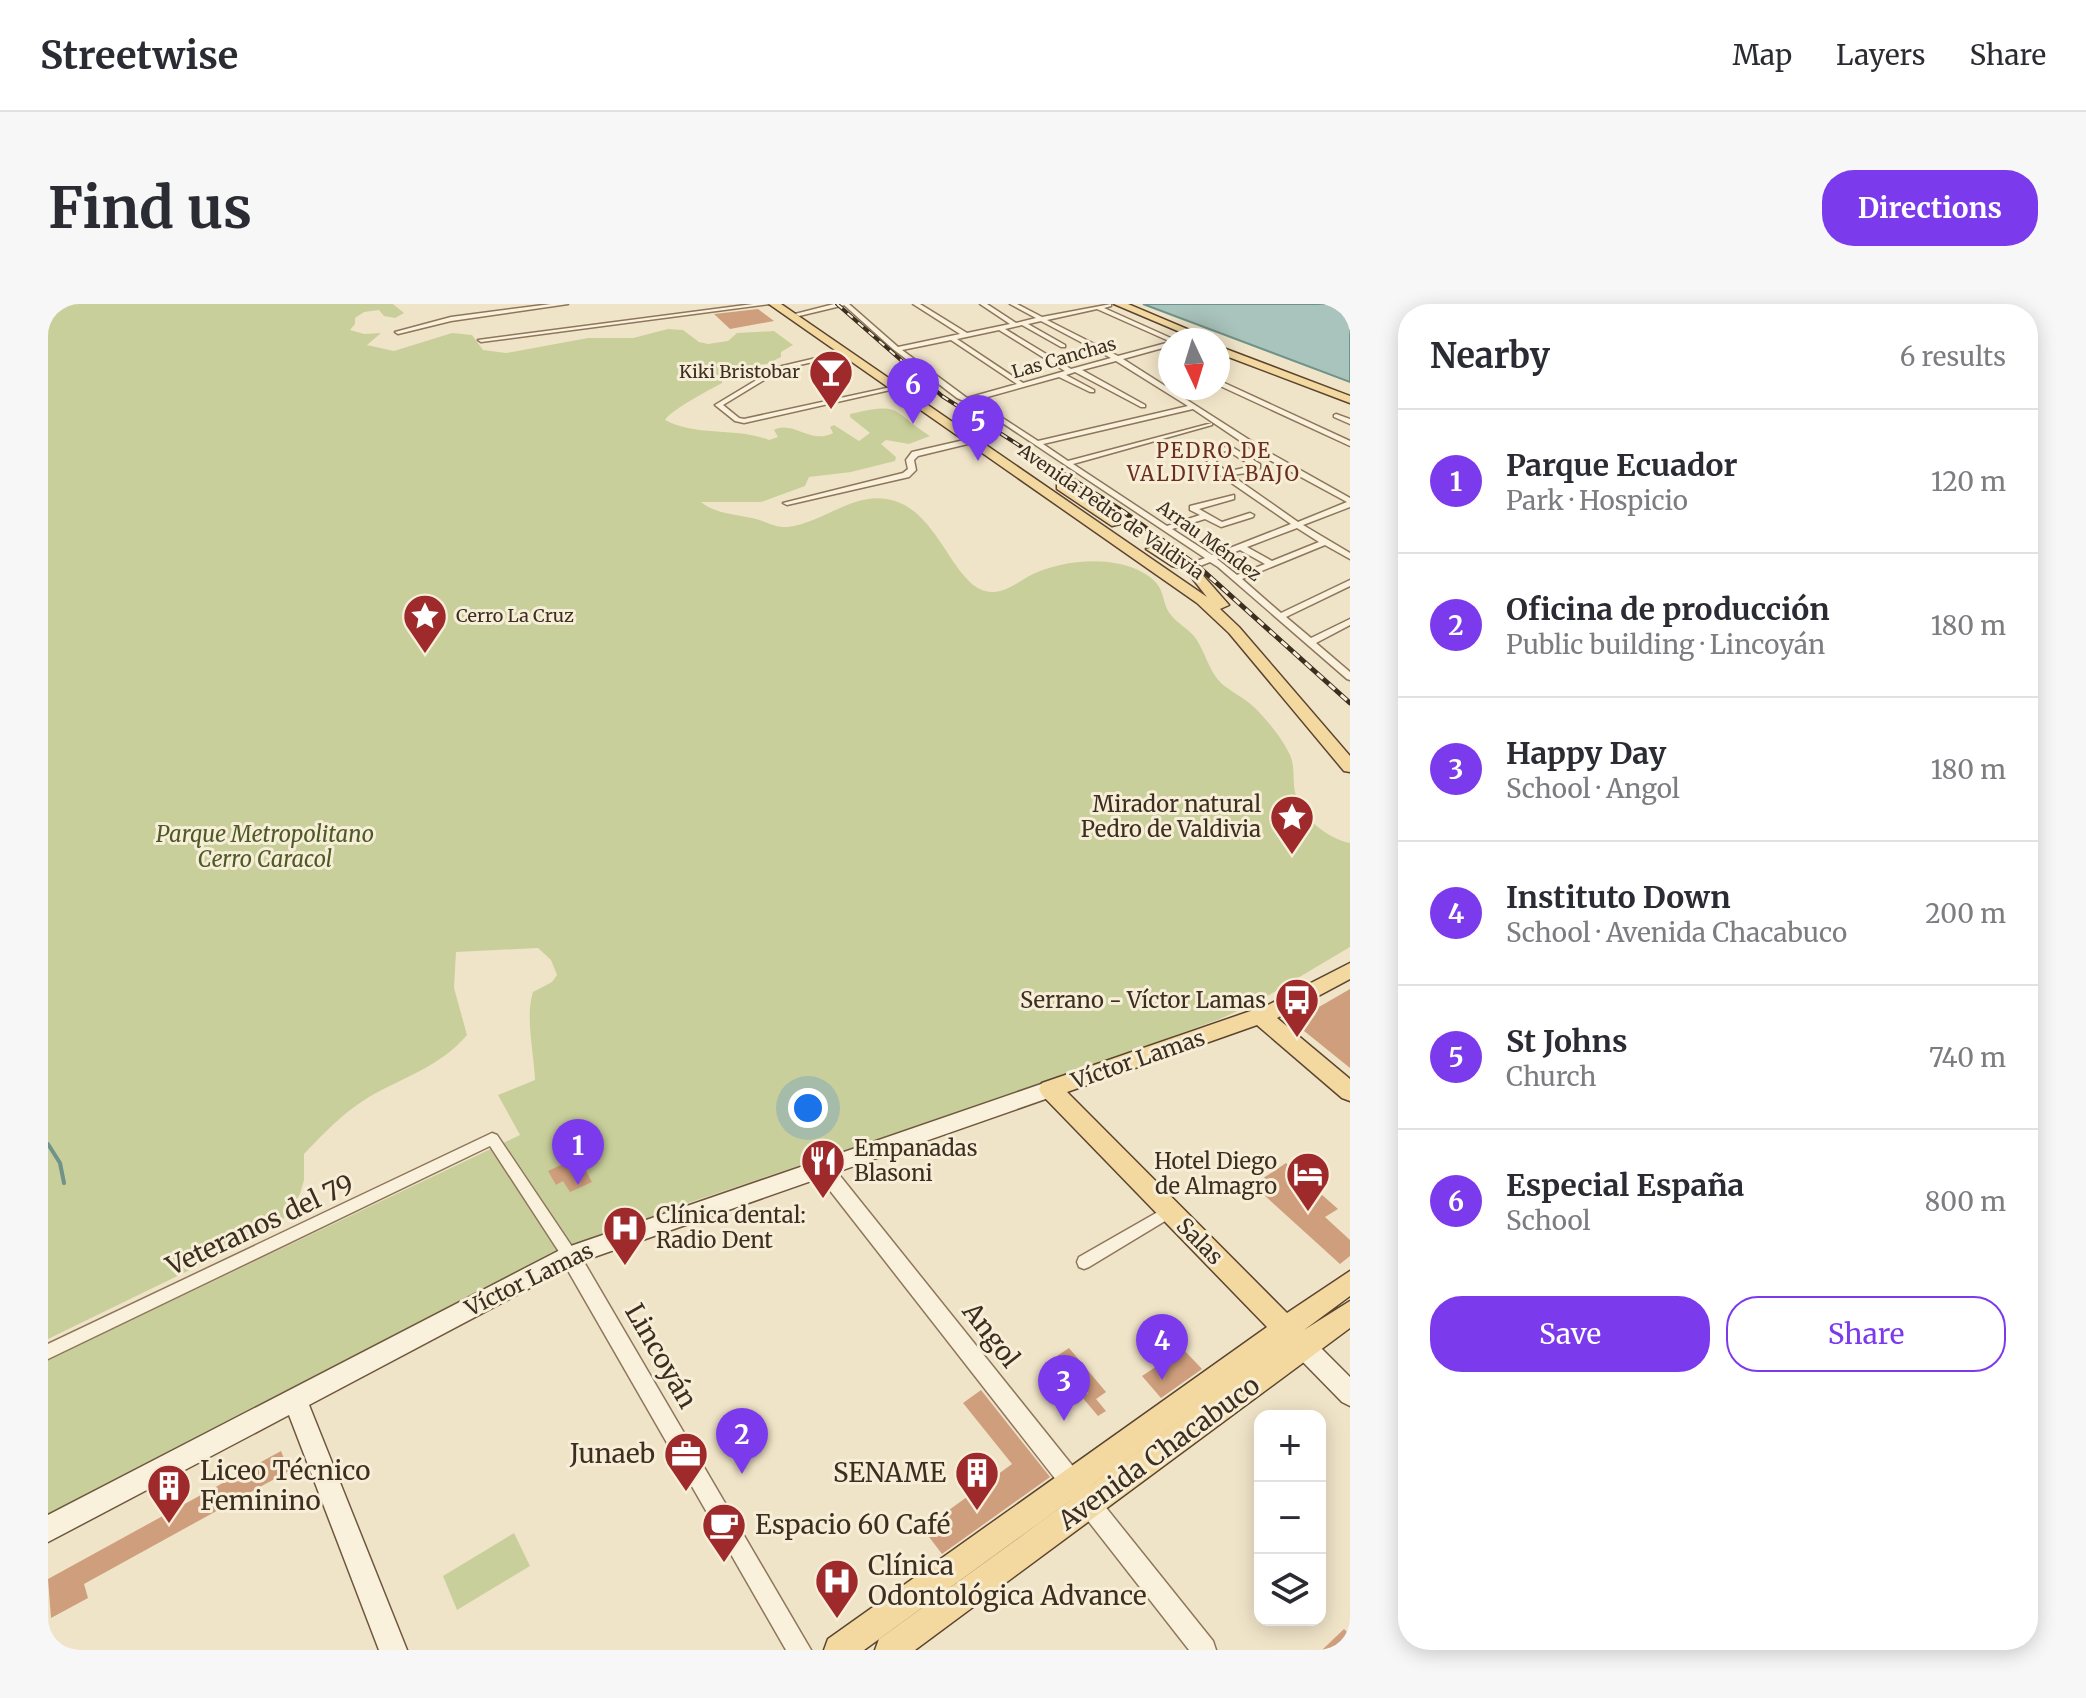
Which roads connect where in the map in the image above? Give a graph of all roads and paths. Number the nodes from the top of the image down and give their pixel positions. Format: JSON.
{"nodes":[{"id":1,"x":565,"y":304,"type":"edge"},
{"id":2,"x":767,"y":304,"type":"edge"},
{"id":3,"x":774,"y":304,"type":"edge"},
{"id":4,"x":846,"y":304,"type":"edge"},
{"id":5,"x":916,"y":304,"type":"edge"},
{"id":6,"x":983,"y":304,"type":"edge"},
{"id":7,"x":1013,"y":304,"type":"edge"},
{"id":8,"x":1119,"y":304,"type":"edge"},
{"id":9,"x":1101,"y":305,"type":"edge"},
{"id":10,"x":791,"y":312,"type":"edge"},
{"id":11,"x":1042,"y":319,"type":"junction"},
{"id":12,"x":1019,"y":324,"type":"junction"},
{"id":13,"x":1000,"y":328,"type":"junction"},
{"id":14,"x":1159,"y":328,"type":"edge"},
{"id":15,"x":1178,"y":328,"type":"edge"},
{"id":16,"x":398,"y":332,"type":"dead end"},
{"id":17,"x":966,"y":335,"type":"junction"},
{"id":18,"x":1158,"y":335,"type":"edge"},
{"id":19,"x":952,"y":338,"type":"junction"},
{"id":20,"x":481,"y":340,"type":"dead end"},
{"id":21,"x":1063,"y":346,"type":"dead end"},
{"id":22,"x":1158,"y":346,"type":"edge"},
{"id":23,"x":898,"y":349,"type":"junction"},
{"id":24,"x":1230,"y":351,"type":"edge"},
{"id":25,"x":846,"y":353,"type":"junction"},
{"id":26,"x":1115,"y":358,"type":"junction"},
{"id":27,"x":1072,"y":370,"type":"junction"},
{"id":28,"x":1059,"y":374,"type":"junction"},
{"id":29,"x":1022,"y":385,"type":"junction"},
{"id":30,"x":900,"y":387,"type":"junction"},
{"id":31,"x":1230,"y":388,"type":"edge"},
{"id":32,"x":1092,"y":391,"type":"dead end"},
{"id":33,"x":1350,"y":397,"type":"edge"},
{"id":34,"x":967,"y":400,"type":"junction"},
{"id":35,"x":1143,"y":406,"type":"dead end"},
{"id":36,"x":1194,"y":407,"type":"junction"},
{"id":37,"x":1336,"y":416,"type":"dead end"},
{"id":38,"x":1350,"y":422,"type":"edge"},
{"id":39,"x":1210,"y":424,"type":"dead end"},
{"id":40,"x":973,"y":440,"type":"junction"},
{"id":41,"x":1037,"y":443,"type":"junction"},
{"id":42,"x":1350,"y":444,"type":"edge"},
{"id":43,"x":1068,"y":463,"type":"junction"},
{"id":44,"x":1029,"y":472,"type":"junction"},
{"id":45,"x":1225,"y":474,"type":"junction"},
{"id":46,"x":1055,"y":493,"type":"junction"},
{"id":47,"x":1077,"y":495,"type":"junction"},
{"id":48,"x":1231,"y":497,"type":"dead end"},
{"id":49,"x":1350,"y":502,"type":"edge"},
{"id":50,"x":787,"y":503,"type":"dead end"},
{"id":51,"x":1097,"y":508,"type":"junction"},
{"id":52,"x":1250,"y":515,"type":"dead end"},
{"id":53,"x":1206,"y":516,"type":"junction"},
{"id":54,"x":1296,"y":524,"type":"junction"},
{"id":55,"x":1167,"y":528,"type":"junction"},
{"id":56,"x":1121,"y":534,"type":"junction"},
{"id":57,"x":1350,"y":542,"type":"edge"},
{"id":58,"x":1330,"y":545,"type":"junction"},
{"id":59,"x":1239,"y":546,"type":"junction"},
{"id":60,"x":1350,"y":557,"type":"edge"},
{"id":61,"x":1210,"y":558,"type":"junction"},
{"id":62,"x":1272,"y":564,"type":"junction"},
{"id":63,"x":1192,"y":566,"type":"junction"},
{"id":64,"x":1237,"y":578,"type":"junction"},
{"id":65,"x":1350,"y":583,"type":"edge"},
{"id":66,"x":1228,"y":615,"type":"junction"},
{"id":67,"x":1281,"y":616,"type":"junction"},
{"id":68,"x":1349,"y":625,"type":"edge"},
{"id":69,"x":1310,"y":642,"type":"junction"},
{"id":70,"x":1350,"y":677,"type":"edge"},
{"id":71,"x":1331,"y":731,"type":"junction"},
{"id":72,"x":1350,"y":748,"type":"edge"},
{"id":73,"x":1350,"y":757,"type":"edge"},
{"id":74,"x":1350,"y":767,"type":"edge"},
{"id":75,"x":1350,"y":956,"type":"edge"},
{"id":76,"x":1350,"y":970,"type":"edge"},
{"id":77,"x":1260,"y":1016,"type":"junction"},
{"id":78,"x":1050,"y":1089,"type":"junction"},
{"id":79,"x":1350,"y":1092,"type":"edge"},
{"id":80,"x":823,"y":1168,"type":"junction"},
{"id":81,"x":1170,"y":1211,"type":"junction"},
{"id":82,"x":570,"y":1256,"type":"junction"},
{"id":83,"x":1084,"y":1262,"type":"dead end"},
{"id":84,"x":1350,"y":1282,"type":"edge"},
{"id":85,"x":1350,"y":1313,"type":"edge"},
{"id":86,"x":1295,"y":1338,"type":"junction"},
{"id":87,"x":48,"y":1352,"type":"edge"},
{"id":88,"x":1350,"y":1394,"type":"edge"},
{"id":89,"x":295,"y":1399,"type":"junction"},
{"id":90,"x":1081,"y":1494,"type":"junction"},
{"id":91,"x":48,"y":1529,"type":"edge"},
{"id":92,"x":393,"y":1650,"type":"edge"},
{"id":93,"x":799,"y":1650,"type":"edge"},
{"id":94,"x":839,"y":1650,"type":"edge"},
{"id":95,"x":890,"y":1650,"type":"edge"},
{"id":96,"x":1204,"y":1650,"type":"edge"}],
"edges":[{"from":1,"to":16,"type":"street"},
{"from":2,"to":20,"type":"street"},
{"from":3,"to":10,"type":"main road","name":"Avenida Pedro de Valdivia"},
{"from":4,"to":10,"type":"street"},
{"from":4,"to":23,"type":"street","name":"Arrau Méndez"},
{"from":5,"to":17,"type":"street"},
{"from":6,"to":12,"type":"street"},
{"from":7,"to":11,"type":"street"},
{"from":8,"to":15,"type":"main road"},
{"from":9,"to":11,"type":"street"},
{"from":9,"to":14,"type":"main road"},
{"from":9,"to":18,"type":"street"},
{"from":10,"to":25,"type":"main road","name":"Avenida Pedro de Valdivia"},
{"from":10,"to":30,"type":"main road","name":"Avenida Pedro de Valdivia"},
{"from":11,"to":12,"type":"street"},
{"from":11,"to":26,"type":"street"},
{"from":12,"to":13,"type":"street"},
{"from":12,"to":21,"type":"street"},
{"from":13,"to":17,"type":"street"},
{"from":13,"to":27,"type":"street"},
{"from":17,"to":19,"type":"street"},
{"from":19,"to":23,"type":"street"},
{"from":19,"to":29,"type":"street"},
{"from":22,"to":26,"type":"street","name":"Las Canchas"},
{"from":23,"to":34,"type":"street","name":"Arrau Méndez"},
{"from":24,"to":33,"type":"main road"},
{"from":25,"to":30,"type":"main road","name":"Avenida Pedro de Valdivia"},
{"from":25,"to":30,"type":"street"},
{"from":26,"to":27,"type":"street","name":"Las Canchas"},
{"from":26,"to":36,"type":"street"},
{"from":27,"to":28,"type":"street","name":"Las Canchas"},
{"from":27,"to":35,"type":"street"},
{"from":28,"to":29,"type":"street","name":"Las Canchas"},
{"from":28,"to":32,"type":"street"},
{"from":29,"to":34,"type":"street","name":"Las Canchas"},
{"from":30,"to":40,"type":"main road","name":"Avenida Pedro de Valdivia"},
{"from":30,"to":44,"type":"main road","name":"Avenida Pedro de Valdivia"},
{"from":31,"to":42,"type":"street"},
{"from":34,"to":41,"type":"street","name":"Arrau Méndez"},
{"from":36,"to":41,"type":"street"},
{"from":36,"to":49,"type":"street"},
{"from":37,"to":38,"type":"street"},
{"from":39,"to":43,"type":"street"},
{"from":40,"to":46,"type":"main road","name":"Avenida Pedro de Valdivia"},
{"from":40,"to":50,"type":"street"},
{"from":41,"to":43,"type":"street","name":"Arrau Méndez"},
{"from":43,"to":55,"type":"street","name":"Arrau Méndez"},
{"from":44,"to":46,"type":"main road","name":"Avenida Pedro de Valdivia"},
{"from":44,"to":47,"type":"main road"},
{"from":45,"to":45,"type":"street"},
{"from":45,"to":54,"type":"street"},
{"from":46,"to":47,"type":"main road"},
{"from":46,"to":56,"type":"main road","name":"Avenida Pedro de Valdivia"},
{"from":46,"to":74,"type":"main road","name":"Avenida Pedro de Valdivia"},
{"from":47,"to":51,"type":"main road"},
{"from":48,"to":53,"type":"street"},
{"from":49,"to":54,"type":"street"},
{"from":51,"to":56,"type":"main road"},
{"from":51,"to":63,"type":"main road"},
{"from":52,"to":53,"type":"street"},
{"from":53,"to":55,"type":"street"},
{"from":54,"to":58,"type":"street"},
{"from":54,"to":59,"type":"street"},
{"from":55,"to":61,"type":"street","name":"Arrau Méndez"},
{"from":56,"to":66,"type":"main road","name":"Avenida Pedro de Valdivia"},
{"from":57,"to":58,"type":"street"},
{"from":58,"to":60,"type":"street"},
{"from":58,"to":62,"type":"street"},
{"from":59,"to":61,"type":"street"},
{"from":59,"to":62,"type":"street"},
{"from":61,"to":63,"type":"street"},
{"from":61,"to":64,"type":"street","name":"Arrau Méndez"},
{"from":62,"to":64,"type":"street"},
{"from":63,"to":66,"type":"main road"},
{"from":64,"to":67,"type":"street","name":"Arrau Méndez"},
{"from":65,"to":67,"type":"street"},
{"from":66,"to":71,"type":"main road","name":"Avenida Pedro de Valdivia"},
{"from":67,"to":69,"type":"street","name":"Arrau Méndez"},
{"from":68,"to":69,"type":"street"},
{"from":69,"to":70,"type":"street","name":"Arrau Méndez"},
{"from":71,"to":72,"type":"main road"},
{"from":71,"to":73,"type":"main road","name":"Avenida Pedro de Valdivia"},
{"from":75,"to":77,"type":"main road"},
{"from":76,"to":77,"type":"main road","name":"Víctor Lamas"},
{"from":77,"to":78,"type":"main road","name":"Víctor Lamas"},
{"from":77,"to":79,"type":"main road"},
{"from":78,"to":80,"type":"main road","name":"Víctor Lamas"},
{"from":78,"to":81,"type":"main road","name":"Salas"},
{"from":80,"to":82,"type":"main road","name":"Víctor Lamas"},
{"from":80,"to":90,"type":"street","name":"Angol"},
{"from":81,"to":83,"type":"street"},
{"from":81,"to":86,"type":"main road","name":"Salas"},
{"from":82,"to":87,"type":"street","name":"Veteranos del 79"},
{"from":82,"to":89,"type":"main road","name":"Víctor Lamas"},
{"from":82,"to":93,"type":"street","name":"Lincoyán"},
{"from":84,"to":86,"type":"main road","name":"Avenida Chacabuco"},
{"from":85,"to":86,"type":"main road","name":"Avenida Chacabuco"},
{"from":86,"to":88,"type":"main road","name":"Salas"},
{"from":86,"to":90,"type":"main road","name":"Avenida Chacabuco"},
{"from":89,"to":91,"type":"main road","name":"Víctor Lamas"},
{"from":89,"to":92,"type":"main road"},
{"from":90,"to":94,"type":"main road","name":"Avenida Chacabuco"},
{"from":90,"to":95,"type":"main road","name":"Avenida Chacabuco"},
{"from":90,"to":96,"type":"street","name":"Angol"}]}
